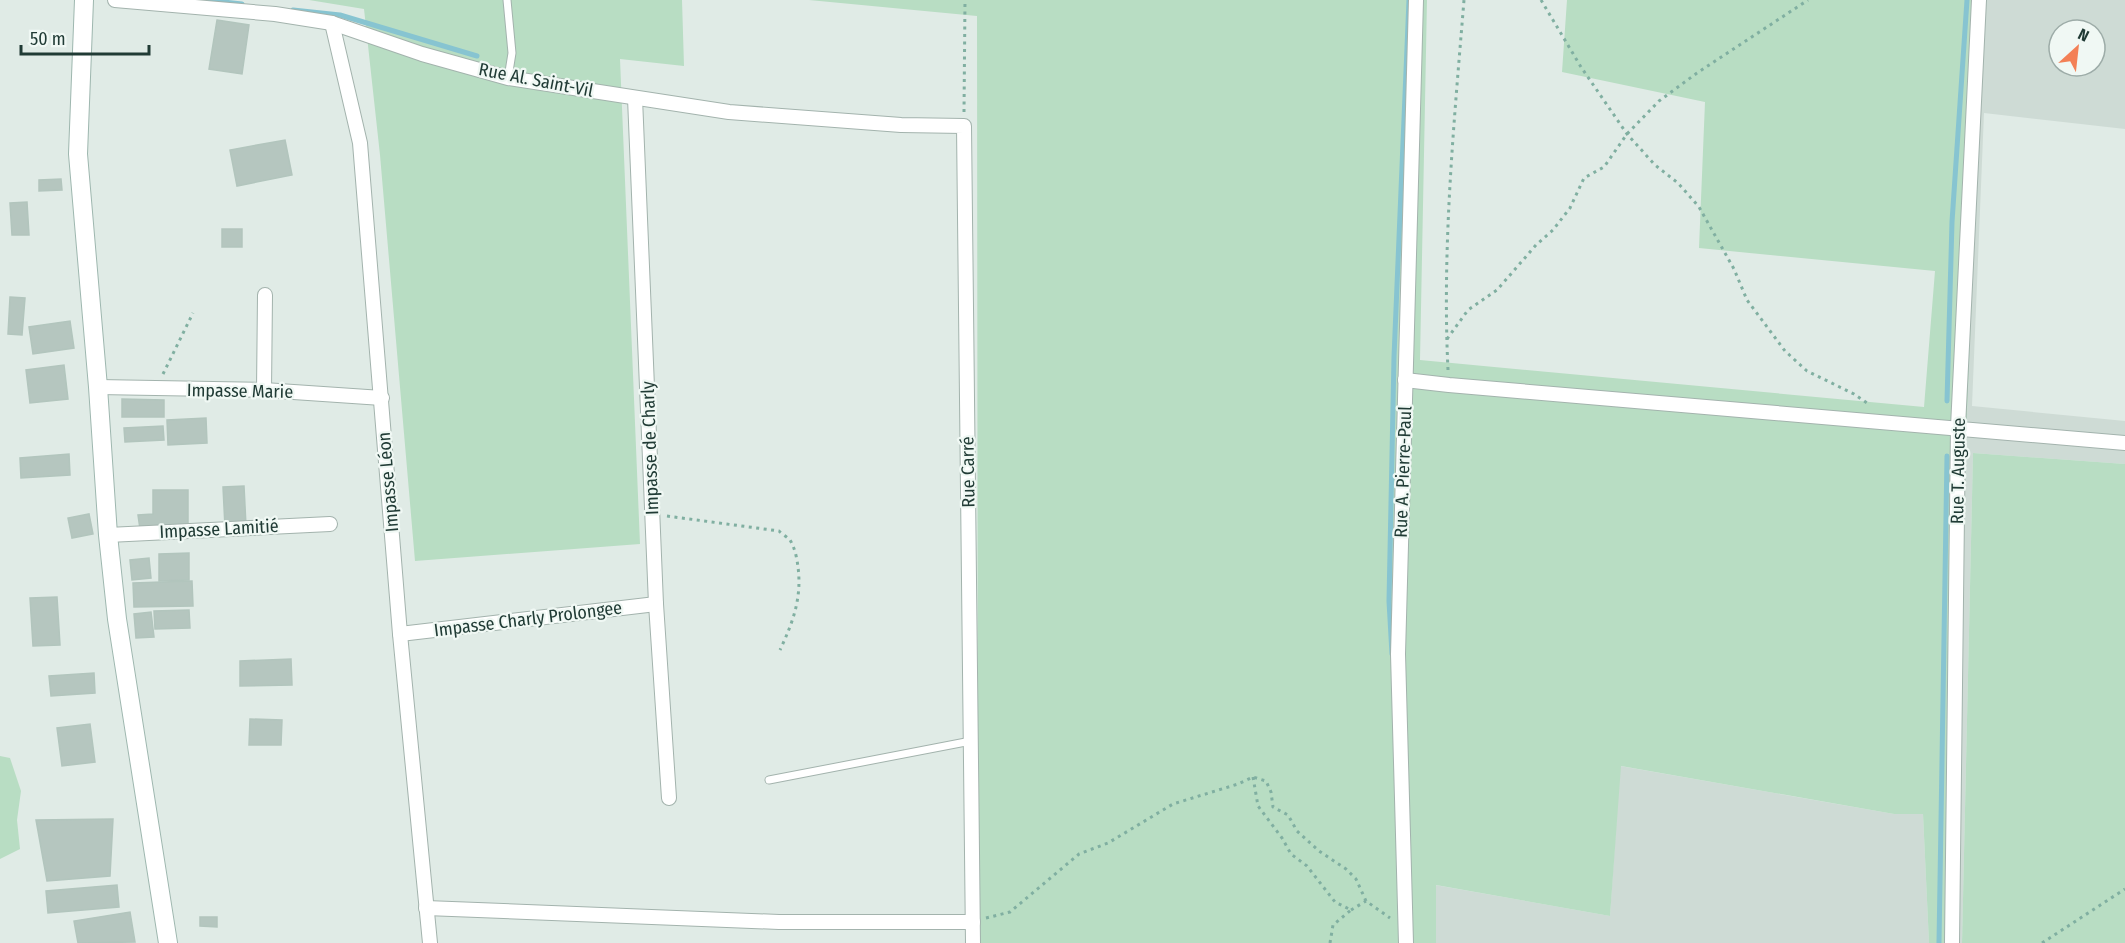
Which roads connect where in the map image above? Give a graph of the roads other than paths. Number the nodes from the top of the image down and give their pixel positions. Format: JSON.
{"nodes":[{"id":1,"x":84,"y":0,"type":"edge"},
{"id":2,"x":115,"y":0,"type":"edge"},
{"id":3,"x":507,"y":0,"type":"edge"},
{"id":4,"x":1416,"y":0,"type":"edge"},
{"id":5,"x":1979,"y":0,"type":"edge"},
{"id":6,"x":332,"y":23,"type":"junction"},
{"id":7,"x":508,"y":78,"type":"junction"},
{"id":8,"x":635,"y":98,"type":"junction"},
{"id":9,"x":964,"y":126,"type":"joint"},
{"id":10,"x":266,"y":295,"type":"dead end"},
{"id":11,"x":1405,"y":380,"type":"junction"},
{"id":12,"x":98,"y":387,"type":"junction"},
{"id":13,"x":264,"y":390,"type":"junction"},
{"id":14,"x":382,"y":398,"type":"junction"},
{"id":15,"x":1958,"y":427,"type":"junction"},
{"id":16,"x":2125,"y":443,"type":"edge"},
{"id":17,"x":330,"y":524,"type":"dead end"},
{"id":18,"x":108,"y":535,"type":"junction"},
{"id":19,"x":656,"y":604,"type":"junction"},
{"id":20,"x":400,"y":634,"type":"junction"},
{"id":21,"x":970,"y":741,"type":"junction"},
{"id":22,"x":769,"y":780,"type":"dead end"},
{"id":23,"x":669,"y":798,"type":"dead end"},
{"id":24,"x":426,"y":908,"type":"junction"},
{"id":25,"x":973,"y":922,"type":"junction"},
{"id":26,"x":1406,"y":936,"type":"edge"},
{"id":27,"x":168,"y":943,"type":"edge"},
{"id":28,"x":430,"y":943,"type":"edge"},
{"id":29,"x":972,"y":943,"type":"edge"},
{"id":30,"x":1952,"y":943,"type":"edge"}],
"edges":[{"from":1,"to":12,"type":"main road"},
{"from":2,"to":6,"type":"street","name":"Rue Al. Saint-Vil"},
{"from":3,"to":7,"type":"lane"},
{"from":4,"to":11,"type":"street","name":"Rue A. Pierre-Paul"},
{"from":5,"to":15,"type":"street","name":"Rue T. Auguste"},
{"from":6,"to":7,"type":"street","name":"Rue Al. Saint-Vil"},
{"from":6,"to":14,"type":"street","name":"Impasse Léon"},
{"from":7,"to":8,"type":"street","name":"Rue Al. Saint-Vil"},
{"from":8,"to":9,"type":"street","name":"Rue Al. Saint-Vil"},
{"from":8,"to":19,"type":"street","name":"Impasse de Charly"},
{"from":9,"to":21,"type":"street","name":"Rue Carré"},
{"from":10,"to":13,"type":"street"},
{"from":11,"to":15,"type":"street"},
{"from":11,"to":26,"type":"street","name":"Rue A. Pierre-Paul"},
{"from":12,"to":13,"type":"street","name":"Impasse Marie"},
{"from":12,"to":18,"type":"main road"},
{"from":13,"to":14,"type":"street","name":"Impasse Marie"},
{"from":14,"to":20,"type":"street","name":"Impasse Léon"},
{"from":15,"to":16,"type":"street"},
{"from":15,"to":30,"type":"street","name":"Rue T. Auguste"},
{"from":17,"to":18,"type":"street","name":"Impasse Lamitié"},
{"from":18,"to":27,"type":"main road"},
{"from":19,"to":20,"type":"street","name":"Impasse Charly Prolongee"},
{"from":19,"to":23,"type":"street","name":"Impasse de Charly"},
{"from":20,"to":24,"type":"street","name":"Impasse Léon"},
{"from":21,"to":22,"type":"lane"},
{"from":21,"to":25,"type":"street","name":"Rue Carré"},
{"from":24,"to":25,"type":"street"},
{"from":24,"to":28,"type":"street","name":"Impasse Léon"},
{"from":25,"to":29,"type":"street","name":"Rue Carré"}]}
